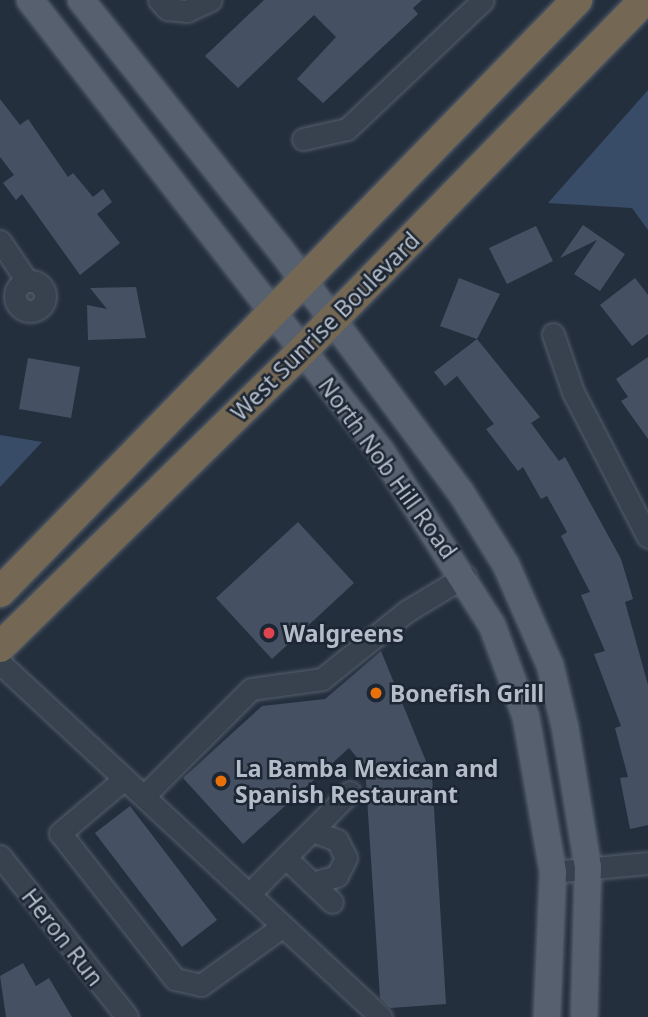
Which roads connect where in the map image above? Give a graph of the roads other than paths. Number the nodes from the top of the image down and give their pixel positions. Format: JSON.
{"nodes":[{"id":1,"x":30,"y":0,"type":"edge"},
{"id":2,"x":81,"y":0,"type":"edge"},
{"id":3,"x":159,"y":0,"type":"edge"},
{"id":4,"x":211,"y":0,"type":"edge"},
{"id":5,"x":483,"y":0,"type":"edge"},
{"id":6,"x":577,"y":0,"type":"edge"},
{"id":7,"x":644,"y":0,"type":"edge"},
{"id":8,"x":303,"y":139,"type":"dead end"},
{"id":9,"x":0,"y":241,"type":"edge"},
{"id":10,"x":302,"y":279,"type":"junction"},
{"id":11,"x":27,"y":281,"type":"dead end"},
{"id":12,"x":270,"y":310,"type":"junction"},
{"id":13,"x":332,"y":319,"type":"junction"},
{"id":14,"x":553,"y":334,"type":"dead end"},
{"id":15,"x":302,"y":351,"type":"junction"},
{"id":16,"x":648,"y":537,"type":"edge"},
{"id":17,"x":465,"y":576,"type":"junction"},
{"id":18,"x":0,"y":592,"type":"edge"},
{"id":19,"x":0,"y":647,"type":"edge"},
{"id":20,"x":0,"y":663,"type":"edge"},
{"id":21,"x":124,"y":779,"type":"junction"},
{"id":22,"x":350,"y":792,"type":"dead end"},
{"id":23,"x":144,"y":796,"type":"junction"},
{"id":24,"x":312,"y":831,"type":"junction"},
{"id":25,"x":0,"y":856,"type":"edge"},
{"id":26,"x":285,"y":857,"type":"junction"},
{"id":27,"x":648,"y":863,"type":"edge"},
{"id":28,"x":588,"y":867,"type":"junction"},
{"id":29,"x":553,"y":872,"type":"junction"},
{"id":30,"x":313,"y":883,"type":"junction"},
{"id":31,"x":250,"y":893,"type":"junction"},
{"id":32,"x":332,"y":902,"type":"dead end"},
{"id":33,"x":284,"y":926,"type":"junction"},
{"id":34,"x":127,"y":1017,"type":"edge"},
{"id":35,"x":382,"y":1017,"type":"edge"},
{"id":36,"x":547,"y":1017,"type":"edge"},
{"id":37,"x":584,"y":1017,"type":"edge"}],
"edges":[{"from":1,"to":12,"type":"main road","name":"North Nob Hill Road"},
{"from":2,"to":10,"type":"main road","name":"North Nob Hill Road"},
{"from":3,"to":4,"type":"street"},
{"from":5,"to":8,"type":"street"},
{"from":6,"to":10,"type":"highway"},
{"from":7,"to":13,"type":"highway","name":"West Sunrise Boulevard"},
{"from":9,"to":11,"type":"street"},
{"from":10,"to":12,"type":"highway"},
{"from":10,"to":13,"type":"main road","name":"North Nob Hill Road"},
{"from":12,"to":15,"type":"main road","name":"North Nob Hill Road"},
{"from":12,"to":18,"type":"highway"},
{"from":13,"to":15,"type":"highway","name":"West Sunrise Boulevard"},
{"from":13,"to":28,"type":"main road","name":"North Nob Hill Road"},
{"from":14,"to":16,"type":"street"},
{"from":15,"to":17,"type":"main road","name":"North Nob Hill Road"},
{"from":15,"to":19,"type":"highway","name":"West Sunrise Boulevard"},
{"from":17,"to":23,"type":"street"},
{"from":17,"to":29,"type":"main road","name":"North Nob Hill Road"},
{"from":20,"to":21,"type":"street"},
{"from":21,"to":23,"type":"street"},
{"from":21,"to":33,"type":"street"},
{"from":22,"to":24,"type":"street"},
{"from":23,"to":31,"type":"street"},
{"from":24,"to":26,"type":"street"},
{"from":24,"to":30,"type":"street"},
{"from":25,"to":34,"type":"street","name":"Heron Run"},
{"from":26,"to":30,"type":"street"},
{"from":26,"to":31,"type":"street"},
{"from":27,"to":28,"type":"street"},
{"from":28,"to":29,"type":"street"},
{"from":28,"to":37,"type":"main road","name":"North Nob Hill Road"},
{"from":29,"to":36,"type":"main road","name":"North Nob Hill Road"},
{"from":30,"to":32,"type":"street"},
{"from":31,"to":33,"type":"street"},
{"from":33,"to":35,"type":"street"}]}
